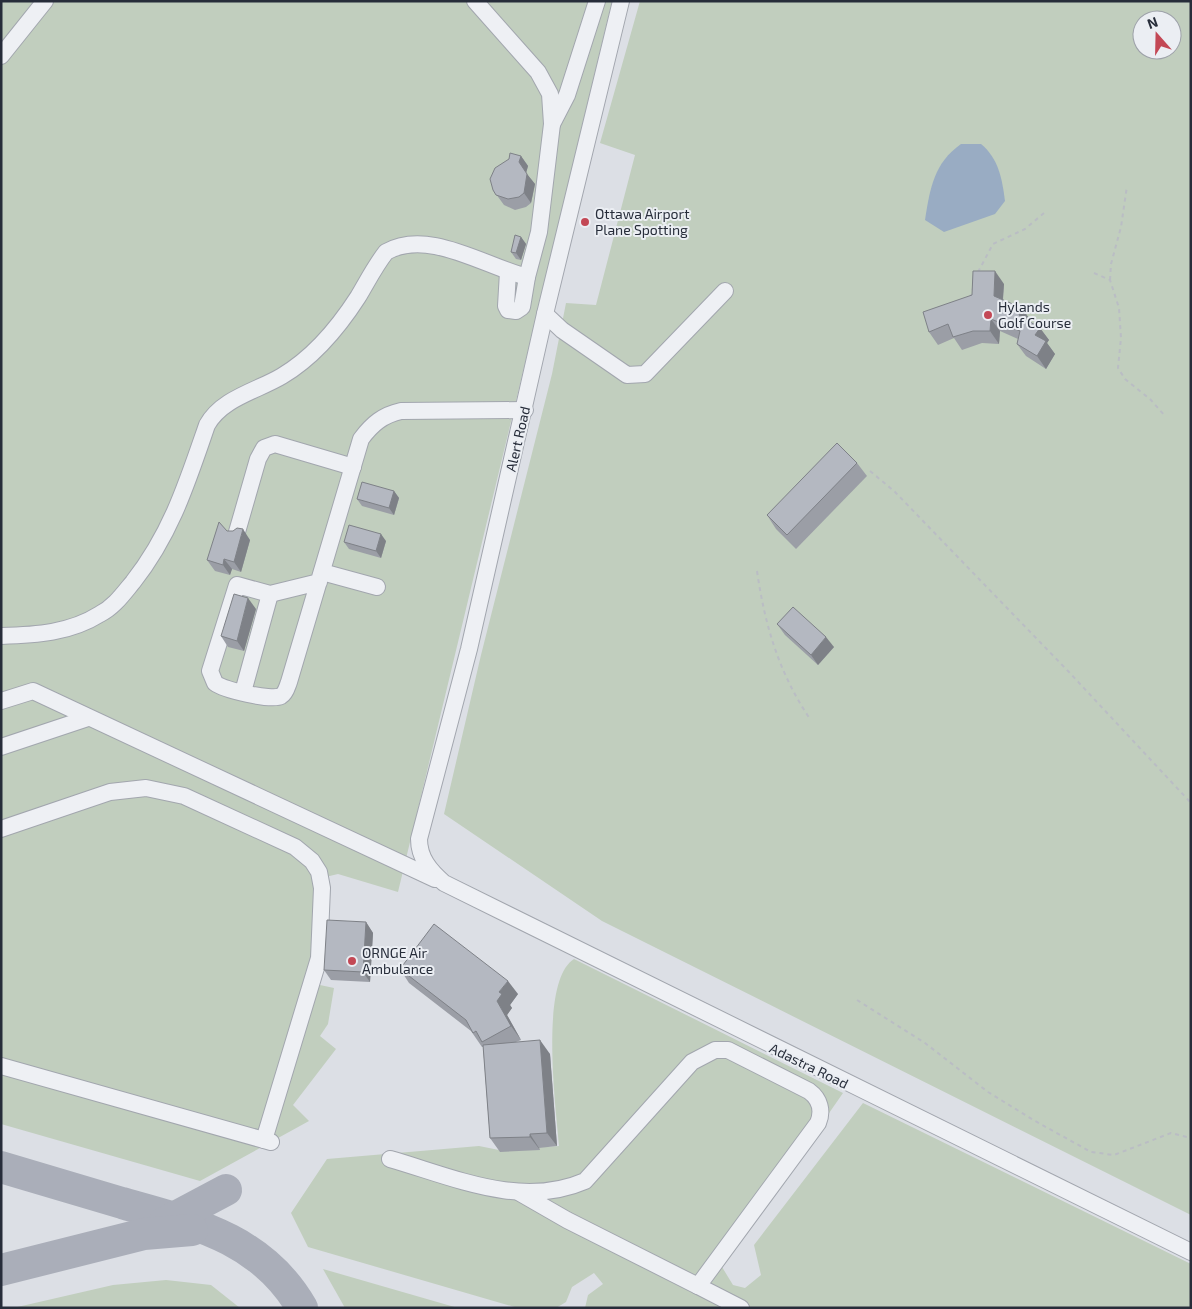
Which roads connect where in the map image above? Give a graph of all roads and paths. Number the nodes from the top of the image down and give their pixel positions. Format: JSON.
{"nodes":[{"id":1,"x":45,"y":1,"type":"edge"},
{"id":2,"x":475,"y":1,"type":"edge"},
{"id":3,"x":597,"y":1,"type":"edge"},
{"id":4,"x":621,"y":1,"type":"edge"},
{"id":5,"x":1,"y":56,"type":"edge"},
{"id":6,"x":552,"y":124,"type":"junction"},
{"id":7,"x":1127,"y":186,"type":"dead end"},
{"id":8,"x":1044,"y":213,"type":"dead end"},
{"id":9,"x":508,"y":272,"type":"junction"},
{"id":10,"x":1094,"y":273,"type":"dead end"},
{"id":11,"x":527,"y":276,"type":"junction"},
{"id":12,"x":977,"y":276,"type":"edge"},
{"id":13,"x":1110,"y":280,"type":"junction"},
{"id":14,"x":974,"y":284,"type":"edge"},
{"id":15,"x":725,"y":291,"type":"dead end"},
{"id":16,"x":969,"y":300,"type":"edge"},
{"id":17,"x":545,"y":314,"type":"junction"},
{"id":18,"x":525,"y":410,"type":"junction"},
{"id":19,"x":1165,"y":416,"type":"dead end"},
{"id":20,"x":353,"y":467,"type":"junction"},
{"id":21,"x":870,"y":471,"type":"dead end"},
{"id":22,"x":237,"y":532,"type":"edge"},
{"id":23,"x":757,"y":571,"type":"dead end"},
{"id":24,"x":320,"y":577,"type":"junction"},
{"id":25,"x":377,"y":588,"type":"dead end"},
{"id":26,"x":270,"y":594,"type":"junction"},
{"id":27,"x":1,"y":636,"type":"edge"},
{"id":28,"x":244,"y":692,"type":"junction"},
{"id":29,"x":1,"y":701,"type":"edge"},
{"id":30,"x":88,"y":718,"type":"junction"},
{"id":31,"x":810,"y":719,"type":"dead end"},
{"id":32,"x":1,"y":747,"type":"edge"},
{"id":33,"x":1191,"y":803,"type":"edge"},
{"id":34,"x":1,"y":829,"type":"edge"},
{"id":35,"x":438,"y":878,"type":"junction"},
{"id":36,"x":856,"y":1000,"type":"dead end"},
{"id":37,"x":1,"y":1066,"type":"edge"},
{"id":38,"x":1191,"y":1138,"type":"edge"},
{"id":39,"x":390,"y":1160,"type":"dead end"},
{"id":40,"x":520,"y":1193,"type":"junction"},
{"id":41,"x":1191,"y":1252,"type":"edge"},
{"id":42,"x":698,"y":1286,"type":"junction"},
{"id":43,"x":741,"y":1308,"type":"edge"}],
"edges":[{"from":1,"to":5,"type":"street"},
{"from":2,"to":6,"type":"street"},
{"from":3,"to":6,"type":"street"},
{"from":4,"to":17,"type":"street","name":"Alert Road"},
{"from":6,"to":11,"type":"street"},
{"from":7,"to":13,"type":"path"},
{"from":8,"to":12,"type":"path"},
{"from":9,"to":11,"type":"street"},
{"from":9,"to":11,"type":"street"},
{"from":9,"to":27,"type":"street"},
{"from":10,"to":13,"type":"path"},
{"from":13,"to":19,"type":"path"},
{"from":14,"to":16,"type":"path"},
{"from":15,"to":17,"type":"street"},
{"from":17,"to":18,"type":"street","name":"Alert Road"},
{"from":18,"to":20,"type":"street"},
{"from":18,"to":35,"type":"street","name":"Alert Road"},
{"from":20,"to":22,"type":"street"},
{"from":20,"to":24,"type":"street"},
{"from":21,"to":33,"type":"path"},
{"from":23,"to":31,"type":"path"},
{"from":24,"to":25,"type":"street"},
{"from":24,"to":26,"type":"street"},
{"from":24,"to":28,"type":"street"},
{"from":26,"to":28,"type":"street"},
{"from":26,"to":28,"type":"street"},
{"from":29,"to":30,"type":"street","name":"Adastra Road"},
{"from":30,"to":32,"type":"street"},
{"from":30,"to":35,"type":"street","name":"Adastra Road"},
{"from":34,"to":37,"type":"street"},
{"from":35,"to":41,"type":"street","name":"Adastra Road"},
{"from":36,"to":38,"type":"path"},
{"from":39,"to":40,"type":"street"},
{"from":40,"to":42,"type":"street"},
{"from":40,"to":42,"type":"street"},
{"from":42,"to":43,"type":"street"}]}
